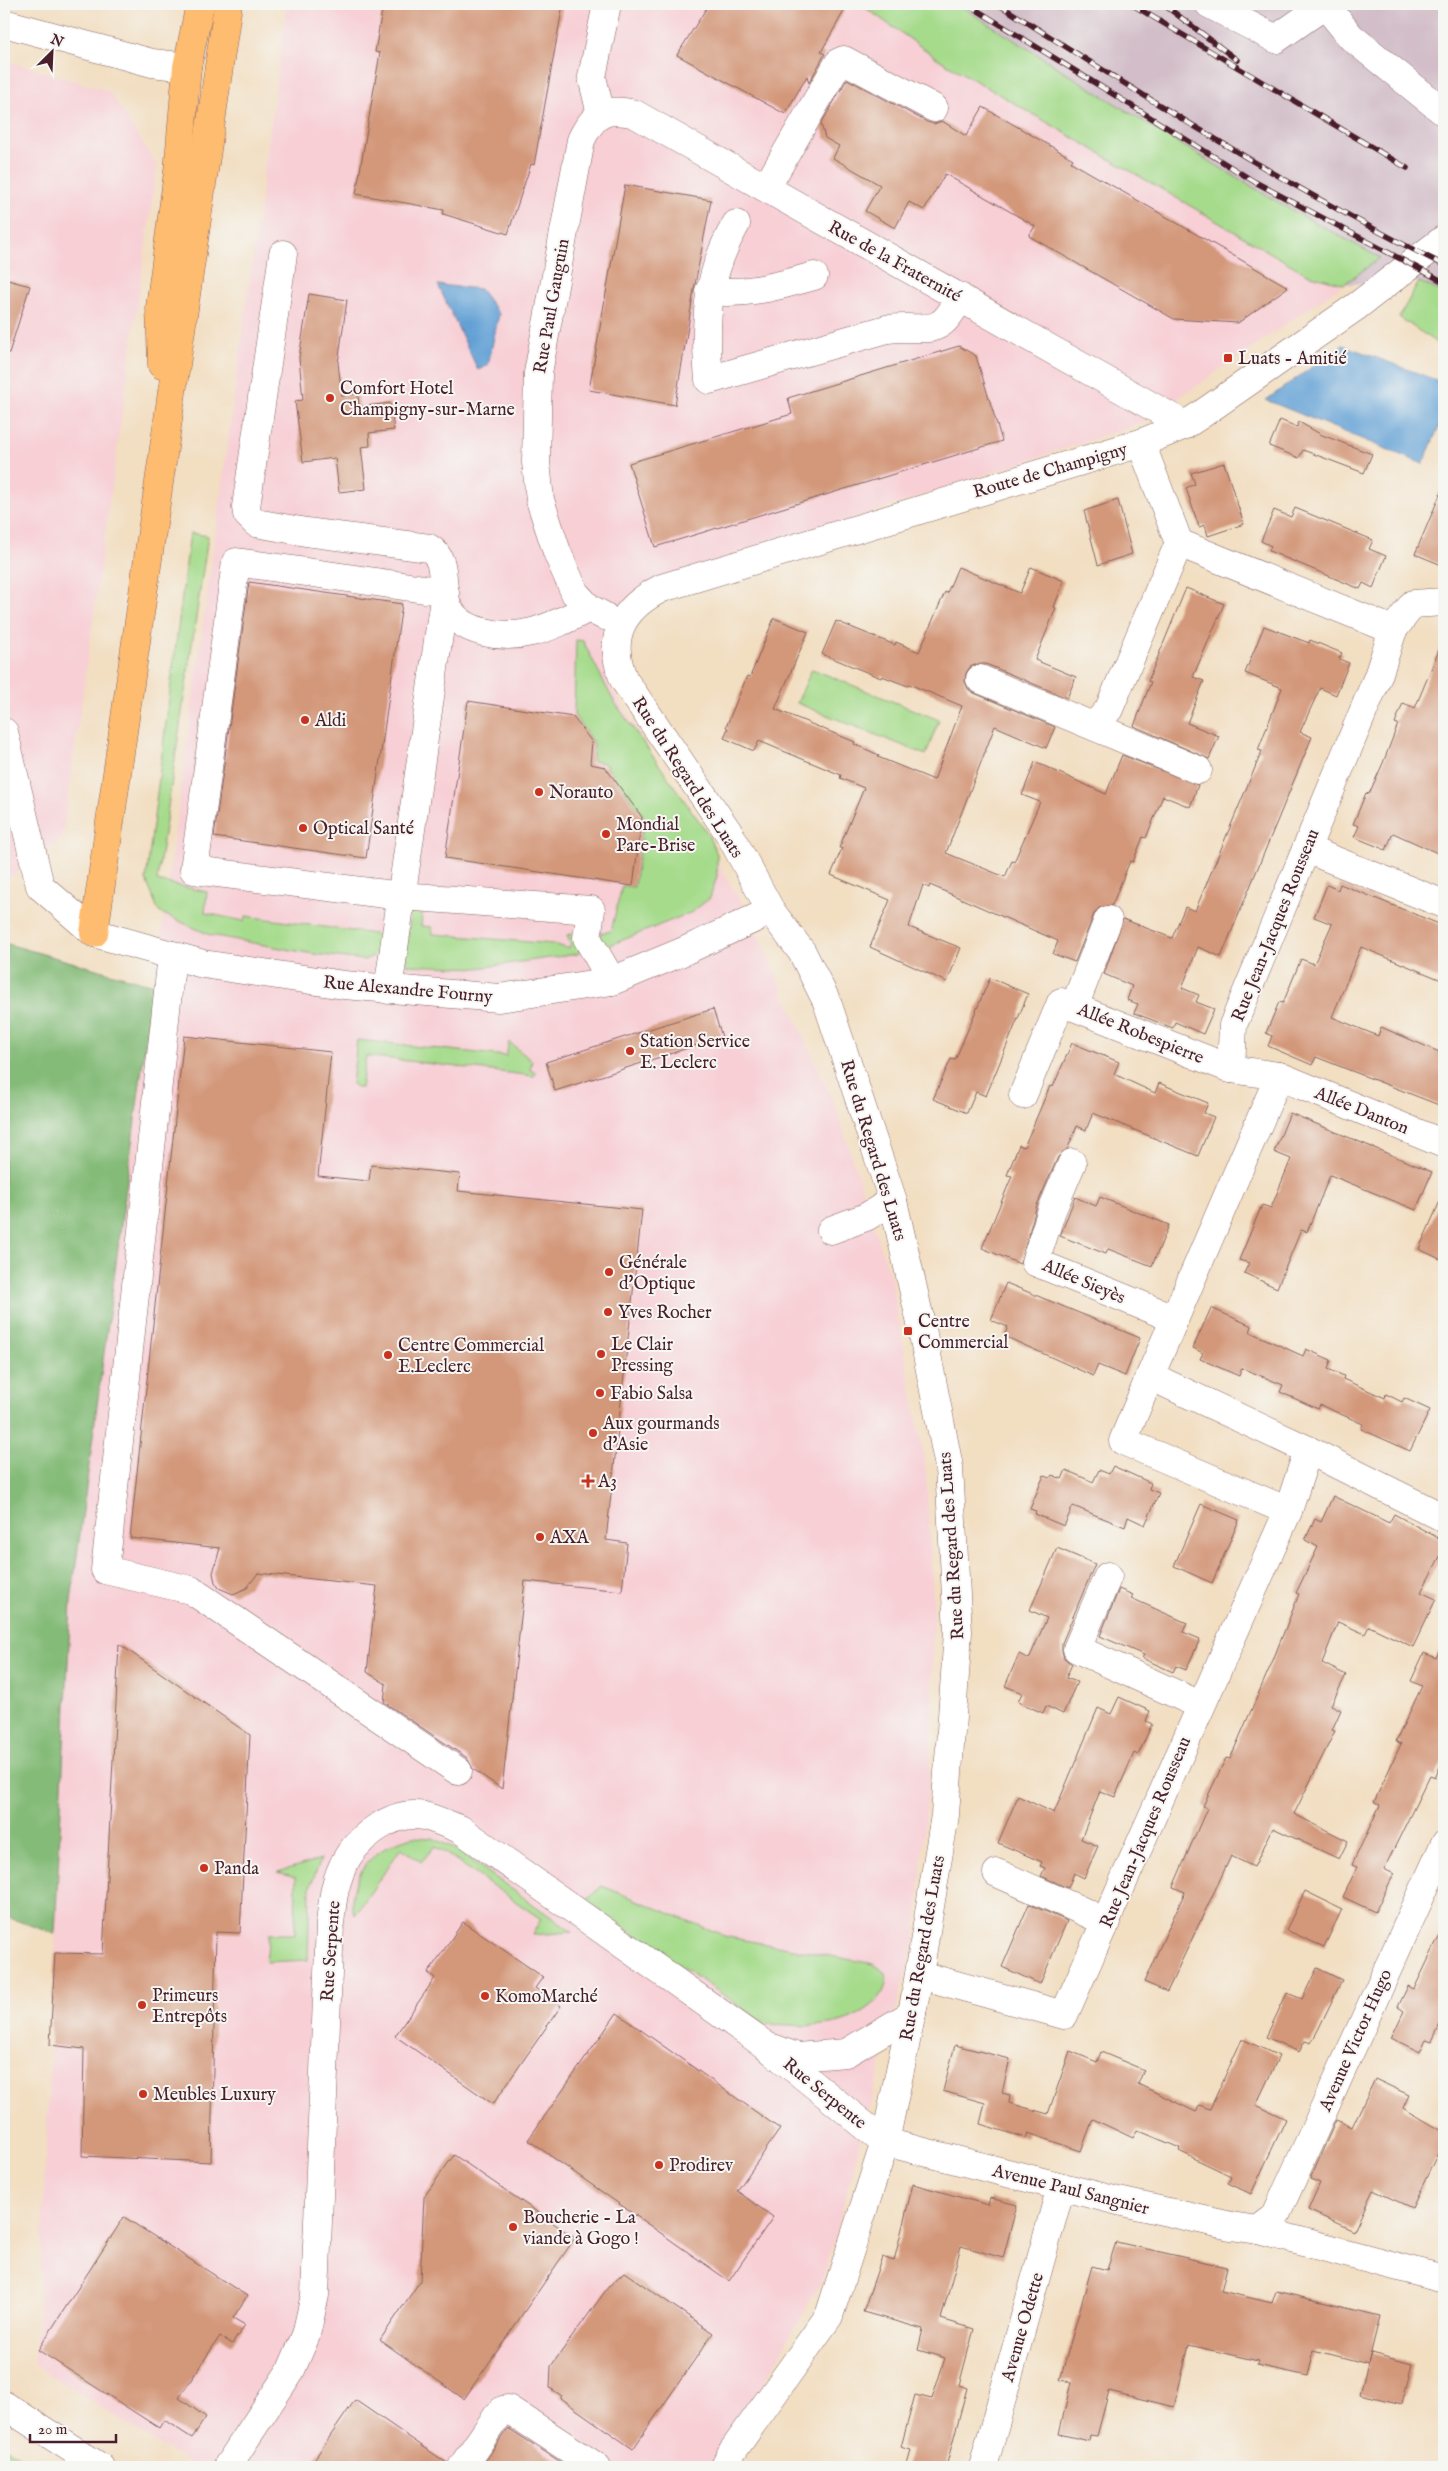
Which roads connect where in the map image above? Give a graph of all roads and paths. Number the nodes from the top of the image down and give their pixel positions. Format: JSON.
{"nodes":[{"id":1,"x":200,"y":4,"type":"edge"},
{"id":2,"x":228,"y":4,"type":"edge"},
{"id":3,"x":607,"y":4,"type":"edge"},
{"id":4,"x":1209,"y":4,"type":"edge"},
{"id":5,"x":1326,"y":5,"type":"edge"},
{"id":6,"x":4,"y":23,"type":"edge"},
{"id":7,"x":204,"y":66,"type":"junction"},
{"id":8,"x":934,"y":108,"type":"dead end"},
{"id":9,"x":1444,"y":112,"type":"edge"},
{"id":10,"x":601,"y":114,"type":"junction"},
{"id":11,"x":766,"y":188,"type":"junction"},
{"id":12,"x":186,"y":208,"type":"junction"},
{"id":13,"x":736,"y":224,"type":"dead end"},
{"id":14,"x":1444,"y":239,"type":"edge"},
{"id":15,"x":283,"y":254,"type":"dead end"},
{"id":16,"x":814,"y":276,"type":"dead end"},
{"id":17,"x":709,"y":291,"type":"junction"},
{"id":18,"x":960,"y":297,"type":"junction"},
{"id":19,"x":180,"y":325,"type":"junction"},
{"id":20,"x":1185,"y":425,"type":"junction"},
{"id":21,"x":165,"y":431,"type":"junction"},
{"id":22,"x":1141,"y":444,"type":"junction"},
{"id":23,"x":1179,"y":543,"type":"junction"},
{"id":24,"x":445,"y":592,"type":"junction"},
{"id":25,"x":1444,"y":602,"type":"edge"},
{"id":26,"x":589,"y":608,"type":"junction"},
{"id":27,"x":621,"y":624,"type":"junction"},
{"id":28,"x":1393,"y":630,"type":"junction"},
{"id":29,"x":980,"y":679,"type":"dead end"},
{"id":30,"x":1094,"y":726,"type":"junction"},
{"id":31,"x":4,"y":732,"type":"edge"},
{"id":32,"x":1198,"y":770,"type":"dead end"},
{"id":33,"x":1306,"y":849,"type":"junction"},
{"id":34,"x":401,"y":896,"type":"junction"},
{"id":35,"x":1444,"y":904,"type":"edge"},
{"id":36,"x":771,"y":911,"type":"junction"},
{"id":37,"x":1108,"y":920,"type":"dead end"},
{"id":38,"x":94,"y":933,"type":"junction"},
{"id":39,"x":172,"y":955,"type":"junction"},
{"id":40,"x":612,"y":981,"type":"junction"},
{"id":41,"x":388,"y":990,"type":"junction"},
{"id":42,"x":1074,"y":1007,"type":"junction"},
{"id":43,"x":1231,"y":1070,"type":"junction"},
{"id":44,"x":1279,"y":1076,"type":"junction"},
{"id":45,"x":1022,"y":1095,"type":"dead end"},
{"id":46,"x":1444,"y":1144,"type":"edge"},
{"id":47,"x":1072,"y":1163,"type":"dead end"},
{"id":48,"x":893,"y":1201,"type":"junction"},
{"id":49,"x":831,"y":1230,"type":"dead end"},
{"id":50,"x":1173,"y":1318,"type":"junction"},
{"id":51,"x":1150,"y":1376,"type":"junction"},
{"id":52,"x":1308,"y":1450,"type":"junction"},
{"id":53,"x":1288,"y":1511,"type":"junction"},
{"id":54,"x":1444,"y":1518,"type":"edge"},
{"id":55,"x":1108,"y":1576,"type":"dead end"},
{"id":56,"x":1200,"y":1705,"type":"junction"},
{"id":57,"x":458,"y":1771,"type":"dead end"},
{"id":58,"x":1444,"y":1845,"type":"edge"},
{"id":59,"x":997,"y":1872,"type":"dead end"},
{"id":60,"x":1107,"y":1922,"type":"junction"},
{"id":61,"x":920,"y":1975,"type":"junction"},
{"id":62,"x":912,"y":2014,"type":"junction"},
{"id":63,"x":765,"y":2045,"type":"junction"},
{"id":64,"x":885,"y":2142,"type":"junction"},
{"id":65,"x":1061,"y":2187,"type":"junction"},
{"id":66,"x":1258,"y":2230,"type":"junction"},
{"id":67,"x":1444,"y":2279,"type":"edge"},
{"id":68,"x":4,"y":2405,"type":"edge"},
{"id":69,"x":100,"y":2467,"type":"edge"},
{"id":70,"x":227,"y":2467,"type":"edge"},
{"id":71,"x":462,"y":2467,"type":"edge"},
{"id":72,"x":597,"y":2467,"type":"edge"},
{"id":73,"x":724,"y":2467,"type":"edge"},
{"id":74,"x":983,"y":2467,"type":"edge"}],
"edges":[{"from":1,"to":7,"type":"main road"},
{"from":2,"to":7,"type":"main road"},
{"from":3,"to":10,"type":"street"},
{"from":4,"to":5,"type":"street"},
{"from":5,"to":9,"type":"street"},
{"from":6,"to":7,"type":"street"},
{"from":7,"to":12,"type":"main road"},
{"from":7,"to":19,"type":"main road"},
{"from":8,"to":11,"type":"street"},
{"from":10,"to":11,"type":"street","name":"Rue de la Fraternité"},
{"from":10,"to":26,"type":"street","name":"Rue Paul Gauguin"},
{"from":11,"to":18,"type":"street","name":"Rue de la Fraternité"},
{"from":12,"to":19,"type":"main road"},
{"from":12,"to":21,"type":"main road"},
{"from":13,"to":17,"type":"street"},
{"from":14,"to":20,"type":"street","name":"Route de Champigny"},
{"from":15,"to":24,"type":"street"},
{"from":16,"to":17,"type":"street"},
{"from":17,"to":18,"type":"street"},
{"from":18,"to":20,"type":"street","name":"Rue de la Fraternité"},
{"from":19,"to":21,"type":"main road"},
{"from":20,"to":22,"type":"street","name":"Route de Champigny"},
{"from":21,"to":38,"type":"main road"},
{"from":22,"to":23,"type":"street"},
{"from":22,"to":27,"type":"street","name":"Route de Champigny"},
{"from":23,"to":28,"type":"street"},
{"from":23,"to":30,"type":"street"},
{"from":24,"to":26,"type":"street"},
{"from":24,"to":34,"type":"street"},
{"from":24,"to":34,"type":"street"},
{"from":25,"to":28,"type":"street","name":"Rue Jean-Jacques Rousseau"},
{"from":26,"to":27,"type":"street"},
{"from":27,"to":36,"type":"street","name":"Rue du Regard des Luats"},
{"from":28,"to":33,"type":"street","name":"Rue Jean-Jacques Rousseau"},
{"from":29,"to":30,"type":"street"},
{"from":30,"to":32,"type":"street"},
{"from":31,"to":38,"type":"street"},
{"from":33,"to":35,"type":"street"},
{"from":33,"to":43,"type":"street","name":"Rue Jean-Jacques Rousseau"},
{"from":34,"to":40,"type":"street"},
{"from":34,"to":41,"type":"street"},
{"from":36,"to":40,"type":"street","name":"Rue Alexandre Fourny"},
{"from":36,"to":48,"type":"street","name":"Rue du Regard des Luats"},
{"from":37,"to":42,"type":"street"},
{"from":38,"to":39,"type":"street","name":"Rue Alexandre Fourny"},
{"from":39,"to":41,"type":"street","name":"Rue Alexandre Fourny"},
{"from":39,"to":57,"type":"street"},
{"from":40,"to":41,"type":"street","name":"Rue Alexandre Fourny"},
{"from":42,"to":43,"type":"street","name":"Allée Robespierre"},
{"from":42,"to":45,"type":"street","name":"Allée Robespierre"},
{"from":43,"to":44,"type":"street"},
{"from":44,"to":46,"type":"street","name":"Allée Danton"},
{"from":44,"to":50,"type":"street"},
{"from":47,"to":50,"type":"street","name":"Allée Sieyès"},
{"from":48,"to":49,"type":"street"},
{"from":48,"to":61,"type":"street","name":"Rue du Regard des Luats"},
{"from":50,"to":51,"type":"street"},
{"from":51,"to":52,"type":"street"},
{"from":51,"to":53,"type":"street"},
{"from":52,"to":53,"type":"street","name":"Rue Jean-Jacques Rousseau"},
{"from":52,"to":54,"type":"street"},
{"from":53,"to":56,"type":"street","name":"Rue Jean-Jacques Rousseau"},
{"from":55,"to":56,"type":"street"},
{"from":56,"to":60,"type":"street","name":"Rue Jean-Jacques Rousseau"},
{"from":58,"to":66,"type":"street","name":"Avenue Victor Hugo"},
{"from":59,"to":60,"type":"street"},
{"from":60,"to":61,"type":"street","name":"Rue Jean-Jacques Rousseau"},
{"from":61,"to":62,"type":"street","name":"Rue du Regard des Luats"},
{"from":62,"to":63,"type":"street","name":"Rue Serpente"},
{"from":62,"to":64,"type":"street","name":"Rue du Regard des Luats"},
{"from":63,"to":64,"type":"street","name":"Rue Serpente"},
{"from":63,"to":70,"type":"street","name":"Rue Serpente"},
{"from":64,"to":65,"type":"street","name":"Avenue Paul Sangnier"},
{"from":64,"to":73,"type":"street","name":"Rue du Regard des Luats"},
{"from":65,"to":66,"type":"street","name":"Avenue Paul Sangnier"},
{"from":65,"to":74,"type":"street","name":"Avenue Odette"},
{"from":66,"to":67,"type":"street","name":"Avenue Paul Sangnier"},
{"from":68,"to":69,"type":"street"},
{"from":71,"to":72,"type":"street"}]}
